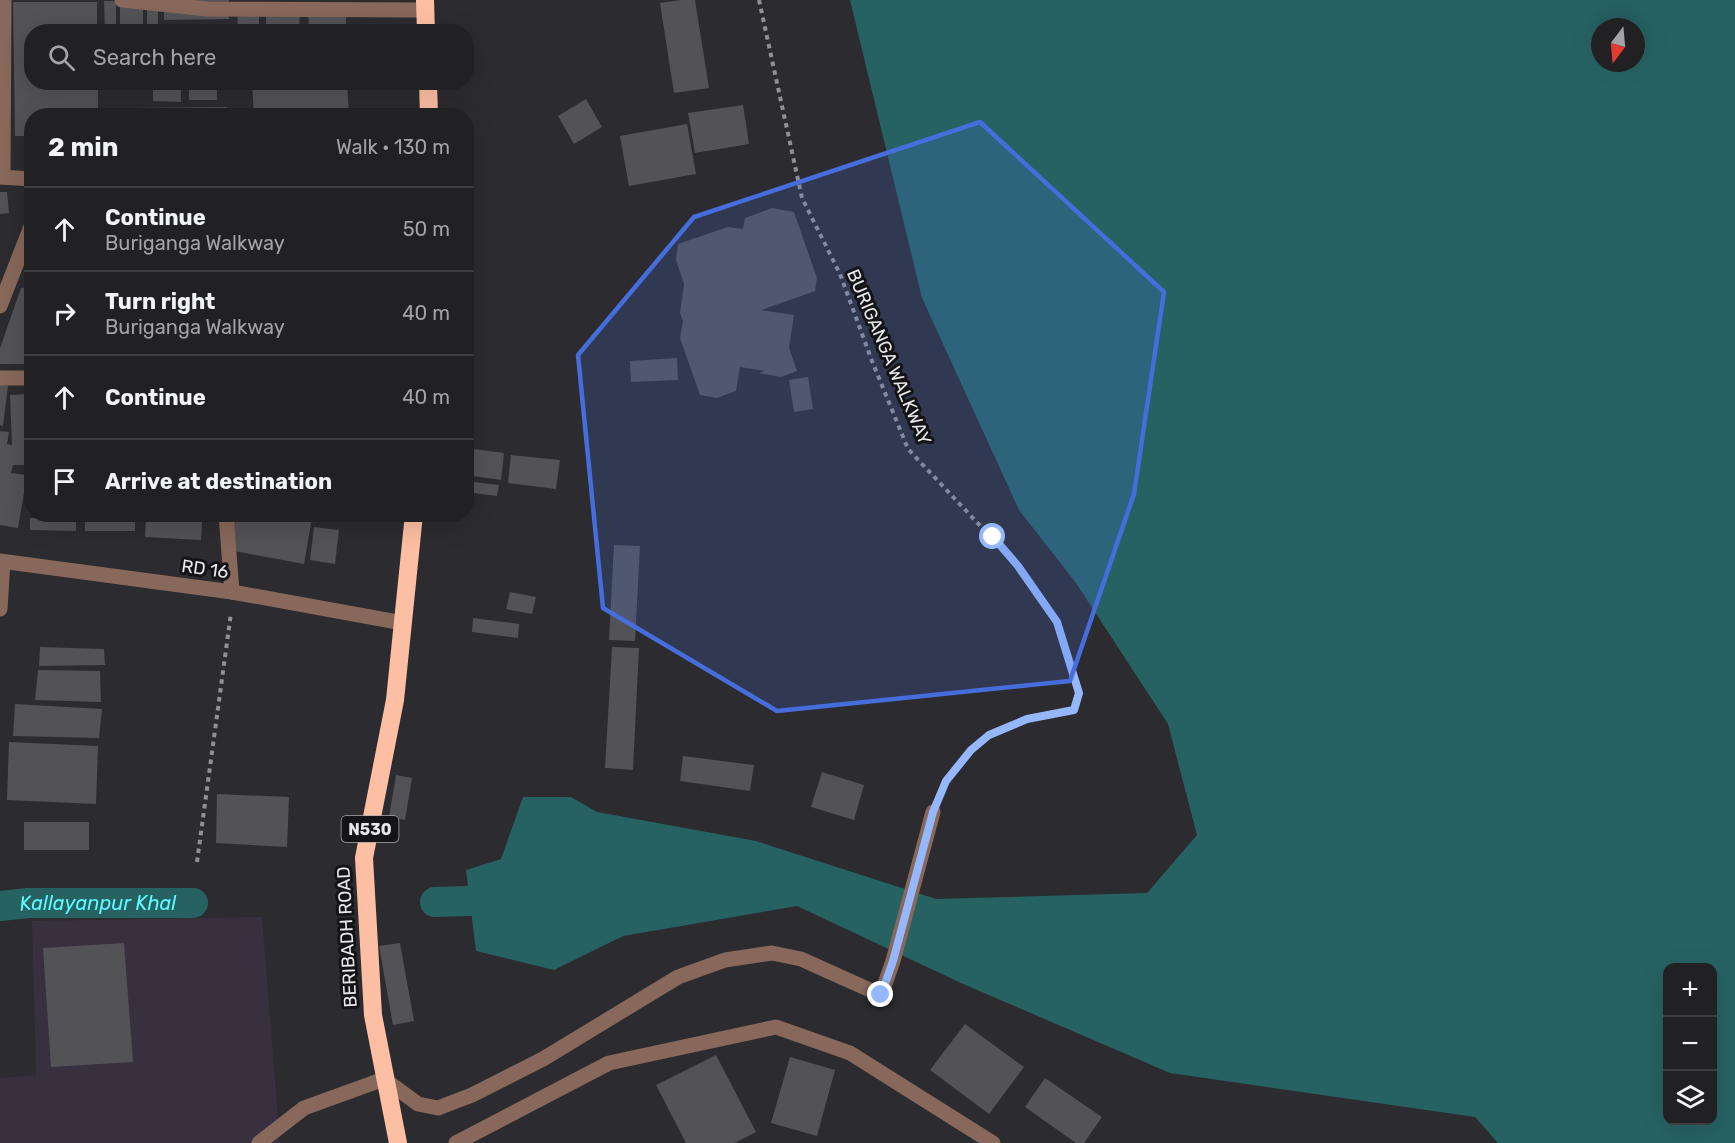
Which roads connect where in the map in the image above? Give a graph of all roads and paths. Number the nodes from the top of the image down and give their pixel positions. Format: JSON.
{"nodes":[{"id":1,"x":4,"y":0,"type":"edge"},
{"id":2,"x":122,"y":0,"type":"edge"},
{"id":3,"x":759,"y":0,"type":"edge"},
{"id":4,"x":425,"y":5,"type":"edge"},
{"id":5,"x":426,"y":24,"type":"edge"},
{"id":6,"x":428,"y":90,"type":"edge"},
{"id":7,"x":429,"y":108,"type":"edge"},
{"id":8,"x":2,"y":177,"type":"edge"},
{"id":9,"x":24,"y":178,"type":"edge"},
{"id":10,"x":24,"y":244,"type":"edge"},
{"id":11,"x":0,"y":306,"type":"edge"},
{"id":12,"x":0,"y":378,"type":"edge"},
{"id":13,"x":24,"y":378,"type":"edge"},
{"id":14,"x":227,"y":522,"type":"edge"},
{"id":15,"x":413,"y":522,"type":"edge"},
{"id":16,"x":1,"y":561,"type":"edge"},
{"id":17,"x":232,"y":592,"type":"junction"},
{"id":18,"x":0,"y":609,"type":"edge"},
{"id":19,"x":403,"y":623,"type":"junction"},
{"id":20,"x":933,"y":812,"type":"joint"},
{"id":21,"x":197,"y":862,"type":"dead end"},
{"id":22,"x":384,"y":1078,"type":"junction"},
{"id":23,"x":259,"y":1143,"type":"edge"},
{"id":24,"x":398,"y":1143,"type":"edge"},
{"id":25,"x":456,"y":1143,"type":"edge"},
{"id":26,"x":993,"y":1143,"type":"edge"}],
"edges":[{"from":1,"to":8,"type":"street"},
{"from":2,"to":4,"type":"street"},
{"from":3,"to":20,"type":"path","name":"BURIGANGA WALKWAY"},
{"from":4,"to":5,"type":"highway"},
{"from":6,"to":7,"type":"highway"},
{"from":8,"to":9,"type":"street"},
{"from":10,"to":11,"type":"street"},
{"from":12,"to":13,"type":"street"},
{"from":14,"to":17,"type":"street"},
{"from":15,"to":19,"type":"highway","name":"BERIBADH ROAD","number":"N530"},
{"from":16,"to":17,"type":"street","name":"RD 16"},
{"from":16,"to":18,"type":"street"},
{"from":17,"to":19,"type":"street","name":"RD 16"},
{"from":17,"to":21,"type":"path"},
{"from":19,"to":22,"type":"highway","name":"BERIBADH ROAD","number":"N530"},
{"from":20,"to":22,"type":"street"},
{"from":22,"to":23,"type":"street"},
{"from":22,"to":24,"type":"highway","name":"BERIBADH ROAD","number":"N530"},
{"from":25,"to":26,"type":"street"}]}
